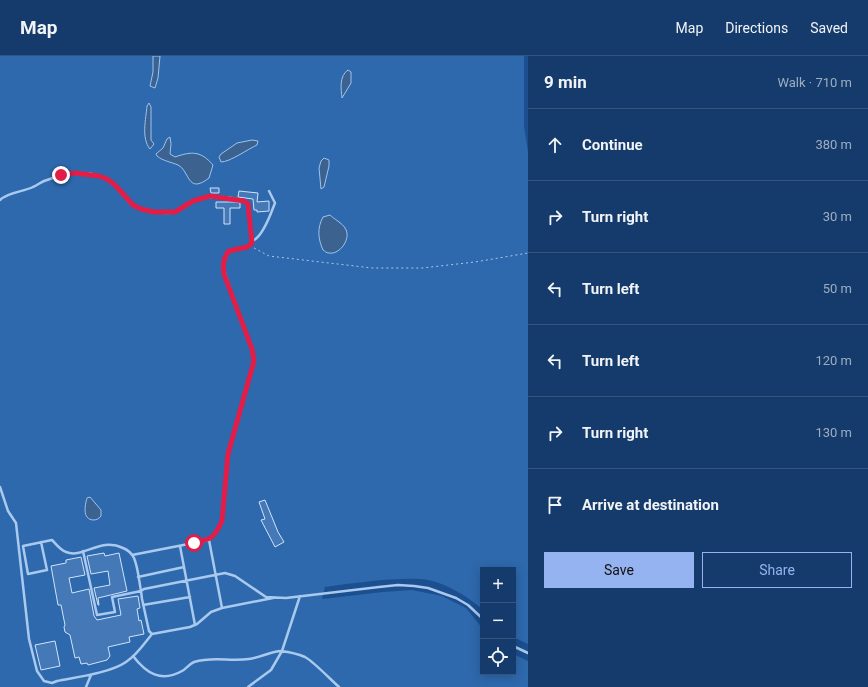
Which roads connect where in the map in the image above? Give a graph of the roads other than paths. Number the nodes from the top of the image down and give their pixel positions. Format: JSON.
{"nodes":[{"id":1,"x":269,"y":191,"type":"dead end"},
{"id":2,"x":0,"y":200,"type":"edge"},
{"id":3,"x":252,"y":240,"type":"junction"},
{"id":4,"x":0,"y":487,"type":"edge"},
{"id":5,"x":209,"y":540,"type":"junction"},
{"id":6,"x":41,"y":542,"type":"junction"},
{"id":7,"x":180,"y":546,"type":"junction"},
{"id":8,"x":83,"y":551,"type":"junction"},
{"id":9,"x":132,"y":555,"type":"junction"},
{"id":10,"x":184,"y":568,"type":"junction"},
{"id":11,"x":216,"y":575,"type":"junction"},
{"id":12,"x":138,"y":577,"type":"junction"},
{"id":13,"x":187,"y":581,"type":"junction"},
{"id":14,"x":141,"y":591,"type":"junction"},
{"id":15,"x":300,"y":596,"type":"junction"},
{"id":16,"x":190,"y":598,"type":"junction"},
{"id":17,"x":273,"y":598,"type":"junction"},
{"id":18,"x":143,"y":606,"type":"junction"},
{"id":19,"x":222,"y":608,"type":"junction"},
{"id":20,"x":480,"y":615,"type":"edge"},
{"id":21,"x":195,"y":625,"type":"junction"},
{"id":22,"x":152,"y":634,"type":"junction"},
{"id":23,"x":516,"y":647,"type":"edge"},
{"id":24,"x":282,"y":651,"type":"junction"},
{"id":25,"x":528,"y":653,"type":"edge"},
{"id":26,"x":133,"y":656,"type":"junction"},
{"id":27,"x":91,"y":674,"type":"junction"},
{"id":28,"x":86,"y":687,"type":"edge"},
{"id":29,"x":248,"y":687,"type":"edge"},
{"id":30,"x":339,"y":687,"type":"edge"}],
"edges":[{"from":1,"to":3,"type":"lane"},
{"from":2,"to":3,"type":"lane"},
{"from":3,"to":5,"type":"lane"},
{"from":4,"to":27,"type":"lane"},
{"from":5,"to":7,"type":"lane"},
{"from":5,"to":11,"type":"lane"},
{"from":6,"to":6,"type":"lane"},
{"from":6,"to":8,"type":"lane"},
{"from":7,"to":9,"type":"lane"},
{"from":7,"to":10,"type":"lane"},
{"from":8,"to":9,"type":"lane"},
{"from":8,"to":14,"type":"lane"},
{"from":9,"to":12,"type":"lane"},
{"from":10,"to":12,"type":"lane"},
{"from":10,"to":13,"type":"lane"},
{"from":11,"to":13,"type":"lane"},
{"from":11,"to":17,"type":"lane"},
{"from":11,"to":19,"type":"lane"},
{"from":12,"to":14,"type":"lane"},
{"from":13,"to":14,"type":"lane"},
{"from":13,"to":16,"type":"lane"},
{"from":14,"to":18,"type":"lane"},
{"from":15,"to":17,"type":"lane"},
{"from":15,"to":20,"type":"lane"},
{"from":15,"to":24,"type":"lane"},
{"from":16,"to":18,"type":"lane"},
{"from":16,"to":21,"type":"lane"},
{"from":17,"to":19,"type":"lane"},
{"from":18,"to":22,"type":"lane"},
{"from":19,"to":21,"type":"lane"},
{"from":21,"to":22,"type":"lane"},
{"from":22,"to":26,"type":"lane"},
{"from":23,"to":25,"type":"lane"},
{"from":24,"to":26,"type":"lane"},
{"from":24,"to":29,"type":"lane"},
{"from":24,"to":30,"type":"lane"},
{"from":26,"to":27,"type":"lane"},
{"from":27,"to":28,"type":"lane"}]}
